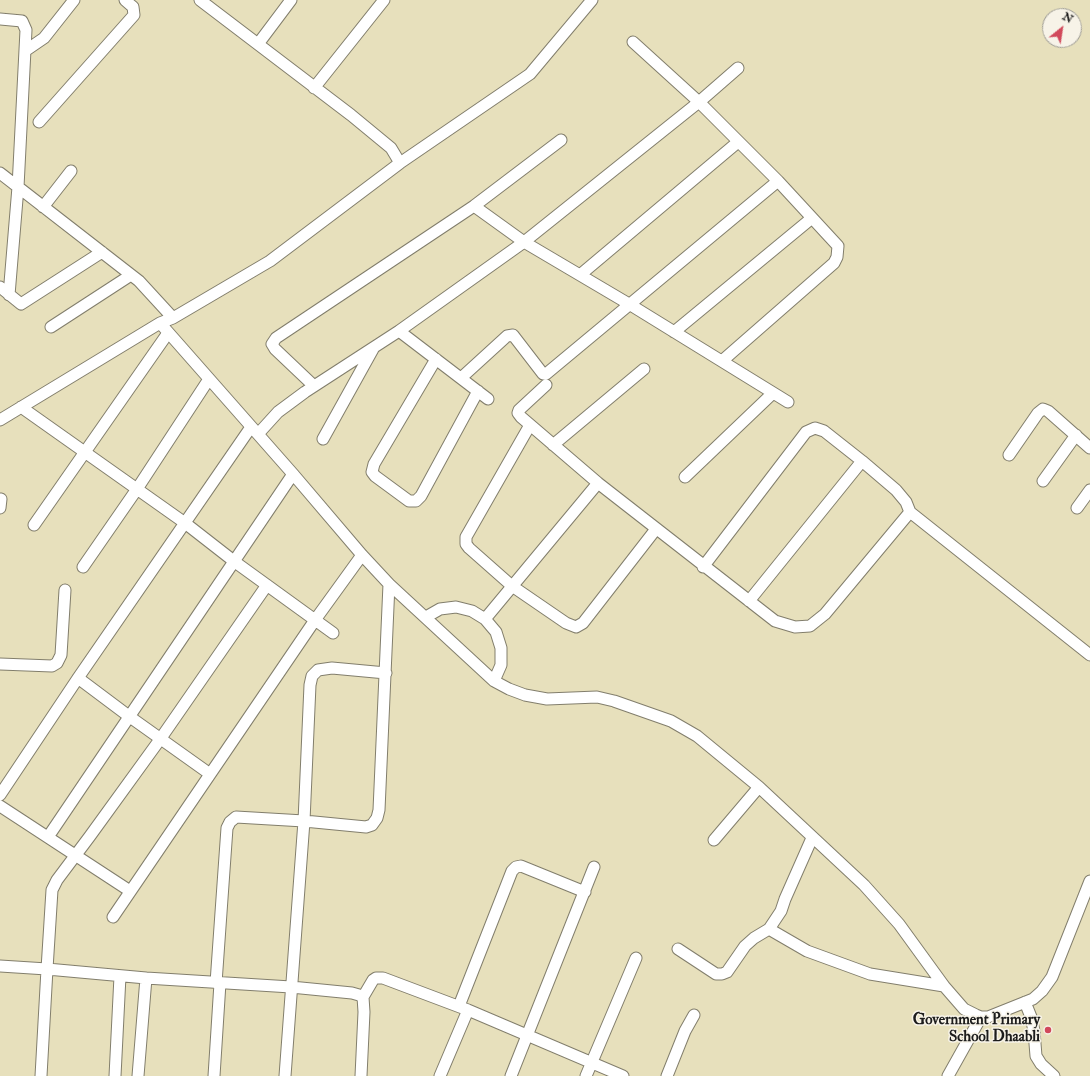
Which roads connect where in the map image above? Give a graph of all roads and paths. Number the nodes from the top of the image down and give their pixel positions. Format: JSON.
{"nodes":[{"id":1,"x":74,"y":0,"type":"edge"},
{"id":2,"x":125,"y":0,"type":"edge"},
{"id":3,"x":201,"y":0,"type":"edge"},
{"id":4,"x":292,"y":0,"type":"edge"},
{"id":5,"x":384,"y":0,"type":"edge"},
{"id":6,"x":587,"y":1,"type":"edge"},
{"id":7,"x":0,"y":19,"type":"edge"},
{"id":8,"x":633,"y":42,"type":"dead end"},
{"id":9,"x":258,"y":44,"type":"junction"},
{"id":10,"x":25,"y":51,"type":"junction"},
{"id":11,"x":738,"y":68,"type":"dead end"},
{"id":12,"x":314,"y":88,"type":"junction"},
{"id":13,"x":699,"y":102,"type":"junction"},
{"id":14,"x":39,"y":122,"type":"dead end"},
{"id":15,"x":561,"y":140,"type":"dead end"},
{"id":16,"x":738,"y":142,"type":"junction"},
{"id":17,"x":400,"y":163,"type":"junction"},
{"id":18,"x":71,"y":171,"type":"dead end"},
{"id":19,"x":0,"y":173,"type":"edge"},
{"id":20,"x":778,"y":181,"type":"junction"},
{"id":21,"x":18,"y":187,"type":"junction"},
{"id":22,"x":474,"y":206,"type":"junction"},
{"id":23,"x":43,"y":207,"type":"junction"},
{"id":24,"x":812,"y":218,"type":"junction"},
{"id":25,"x":524,"y":242,"type":"junction"},
{"id":26,"x":102,"y":252,"type":"junction"},
{"id":27,"x":131,"y":275,"type":"junction"},
{"id":28,"x":580,"y":275,"type":"junction"},
{"id":29,"x":0,"y":287,"type":"edge"},
{"id":30,"x":9,"y":294,"type":"junction"},
{"id":31,"x":629,"y":304,"type":"junction"},
{"id":32,"x":173,"y":318,"type":"junction"},
{"id":33,"x":160,"y":323,"type":"junction"},
{"id":34,"x":51,"y":327,"type":"dead end"},
{"id":35,"x":400,"y":331,"type":"junction"},
{"id":36,"x":674,"y":332,"type":"junction"},
{"id":37,"x":168,"y":333,"type":"junction"},
{"id":38,"x":374,"y":347,"type":"junction"},
{"id":39,"x":436,"y":359,"type":"junction"},
{"id":40,"x":722,"y":362,"type":"junction"},
{"id":41,"x":644,"y":369,"type":"dead end"},
{"id":42,"x":461,"y":378,"type":"junction"},
{"id":43,"x":209,"y":379,"type":"junction"},
{"id":44,"x":546,"y":385,"type":"dead end"},
{"id":45,"x":314,"y":386,"type":"junction"},
{"id":46,"x":478,"y":391,"type":"junction"},
{"id":47,"x":773,"y":393,"type":"junction"},
{"id":48,"x":488,"y":399,"type":"dead end"},
{"id":49,"x":788,"y":402,"type":"dead end"},
{"id":50,"x":21,"y":407,"type":"junction"},
{"id":51,"x":0,"y":420,"type":"edge"},
{"id":52,"x":530,"y":425,"type":"junction"},
{"id":53,"x":255,"y":430,"type":"junction"},
{"id":54,"x":1076,"y":435,"type":"junction"},
{"id":55,"x":323,"y":439,"type":"dead end"},
{"id":56,"x":553,"y":445,"type":"junction"},
{"id":57,"x":1090,"y":448,"type":"edge"},
{"id":58,"x":86,"y":452,"type":"junction"},
{"id":59,"x":1009,"y":455,"type":"dead end"},
{"id":60,"x":862,"y":461,"type":"junction"},
{"id":61,"x":294,"y":474,"type":"junction"},
{"id":62,"x":685,"y":477,"type":"dead end"},
{"id":63,"x":1043,"y":481,"type":"dead end"},
{"id":64,"x":598,"y":483,"type":"junction"},
{"id":65,"x":137,"y":489,"type":"junction"},
{"id":66,"x":1090,"y":490,"type":"edge"},
{"id":67,"x":1077,"y":508,"type":"dead end"},
{"id":68,"x":914,"y":515,"type":"junction"},
{"id":69,"x":185,"y":523,"type":"junction"},
{"id":70,"x":34,"y":525,"type":"dead end"},
{"id":71,"x":656,"y":529,"type":"junction"},
{"id":72,"x":362,"y":555,"type":"junction"},
{"id":73,"x":235,"y":562,"type":"junction"},
{"id":74,"x":83,"y":567,"type":"dead end"},
{"id":75,"x":704,"y":567,"type":"junction"},
{"id":76,"x":390,"y":584,"type":"junction"},
{"id":77,"x":267,"y":585,"type":"junction"},
{"id":78,"x":512,"y":586,"type":"junction"},
{"id":79,"x":65,"y":590,"type":"dead end"},
{"id":80,"x":749,"y":601,"type":"junction"},
{"id":81,"x":426,"y":617,"type":"junction"},
{"id":82,"x":485,"y":619,"type":"junction"},
{"id":83,"x":315,"y":620,"type":"junction"},
{"id":84,"x":333,"y":633,"type":"dead end"},
{"id":85,"x":1090,"y":655,"type":"edge"},
{"id":86,"x":0,"y":664,"type":"edge"},
{"id":87,"x":386,"y":673,"type":"junction"},
{"id":88,"x":78,"y":678,"type":"junction"},
{"id":89,"x":494,"y":680,"type":"junction"},
{"id":90,"x":130,"y":717,"type":"junction"},
{"id":91,"x":161,"y":738,"type":"junction"},
{"id":92,"x":210,"y":774,"type":"junction"},
{"id":93,"x":758,"y":786,"type":"junction"},
{"id":94,"x":0,"y":796,"type":"edge"},
{"id":95,"x":0,"y":806,"type":"edge"},
{"id":96,"x":304,"y":821,"type":"junction"},
{"id":97,"x":48,"y":837,"type":"junction"},
{"id":98,"x":812,"y":838,"type":"junction"},
{"id":99,"x":714,"y":840,"type":"dead end"},
{"id":100,"x":76,"y":855,"type":"junction"},
{"id":101,"x":594,"y":867,"type":"dead end"},
{"id":102,"x":1090,"y":881,"type":"edge"},
{"id":103,"x":130,"y":892,"type":"junction"},
{"id":104,"x":585,"y":892,"type":"junction"},
{"id":105,"x":113,"y":916,"type":"dead end"},
{"id":106,"x":769,"y":929,"type":"junction"},
{"id":107,"x":678,"y":949,"type":"dead end"},
{"id":108,"x":636,"y":958,"type":"dead end"},
{"id":109,"x":0,"y":966,"type":"edge"},
{"id":110,"x":47,"y":969,"type":"junction"},
{"id":111,"x":120,"y":976,"type":"junction"},
{"id":112,"x":146,"y":978,"type":"junction"},
{"id":113,"x":218,"y":983,"type":"junction"},
{"id":114,"x":291,"y":986,"type":"junction"},
{"id":115,"x":944,"y":986,"type":"junction"},
{"id":116,"x":365,"y":994,"type":"junction"},
{"id":117,"x":1025,"y":1002,"type":"junction"},
{"id":118,"x":464,"y":1008,"type":"junction"},
{"id":119,"x":694,"y":1015,"type":"dead end"},
{"id":120,"x":981,"y":1017,"type":"junction"},
{"id":121,"x":528,"y":1034,"type":"junction"},
{"id":122,"x":592,"y":1062,"type":"junction"},
{"id":123,"x":40,"y":1076,"type":"edge"},
{"id":124,"x":115,"y":1076,"type":"edge"},
{"id":125,"x":138,"y":1076,"type":"edge"},
{"id":126,"x":214,"y":1076,"type":"edge"},
{"id":127,"x":285,"y":1076,"type":"edge"},
{"id":128,"x":361,"y":1076,"type":"edge"},
{"id":129,"x":440,"y":1076,"type":"edge"},
{"id":130,"x":511,"y":1076,"type":"edge"},
{"id":131,"x":586,"y":1076,"type":"edge"},
{"id":132,"x":623,"y":1076,"type":"edge"},
{"id":133,"x":667,"y":1076,"type":"edge"},
{"id":134,"x":948,"y":1076,"type":"edge"},
{"id":135,"x":1054,"y":1076,"type":"edge"}],
"edges":[{"from":1,"to":10,"type":"street"},
{"from":2,"to":14,"type":"street"},
{"from":3,"to":9,"type":"street"},
{"from":4,"to":9,"type":"street"},
{"from":5,"to":12,"type":"street"},
{"from":6,"to":17,"type":"street"},
{"from":7,"to":10,"type":"street"},
{"from":8,"to":13,"type":"street"},
{"from":9,"to":12,"type":"street"},
{"from":10,"to":21,"type":"street"},
{"from":11,"to":13,"type":"street"},
{"from":12,"to":17,"type":"street"},
{"from":13,"to":16,"type":"street"},
{"from":13,"to":25,"type":"street"},
{"from":15,"to":22,"type":"street"},
{"from":16,"to":20,"type":"street"},
{"from":16,"to":28,"type":"street"},
{"from":17,"to":32,"type":"street"},
{"from":18,"to":23,"type":"street"},
{"from":19,"to":21,"type":"street"},
{"from":20,"to":24,"type":"street"},
{"from":20,"to":31,"type":"street"},
{"from":21,"to":23,"type":"street"},
{"from":21,"to":30,"type":"street"},
{"from":22,"to":25,"type":"street"},
{"from":22,"to":45,"type":"street"},
{"from":23,"to":26,"type":"street"},
{"from":24,"to":36,"type":"street"},
{"from":24,"to":40,"type":"street"},
{"from":25,"to":28,"type":"street"},
{"from":25,"to":35,"type":"street"},
{"from":26,"to":27,"type":"street"},
{"from":26,"to":30,"type":"street"},
{"from":27,"to":32,"type":"street"},
{"from":27,"to":34,"type":"street"},
{"from":28,"to":31,"type":"street"},
{"from":29,"to":30,"type":"street"},
{"from":31,"to":36,"type":"street"},
{"from":31,"to":42,"type":"street"},
{"from":32,"to":33,"type":"street"},
{"from":33,"to":37,"type":"street"},
{"from":33,"to":50,"type":"street"},
{"from":35,"to":38,"type":"street"},
{"from":35,"to":39,"type":"street"},
{"from":36,"to":40,"type":"street"},
{"from":37,"to":43,"type":"street"},
{"from":37,"to":58,"type":"street"},
{"from":38,"to":45,"type":"street"},
{"from":38,"to":55,"type":"street"},
{"from":39,"to":42,"type":"street"},
{"from":39,"to":46,"type":"street"},
{"from":40,"to":47,"type":"street"},
{"from":41,"to":56,"type":"street"},
{"from":42,"to":46,"type":"street"},
{"from":43,"to":53,"type":"street"},
{"from":43,"to":65,"type":"street"},
{"from":44,"to":52,"type":"street"},
{"from":45,"to":53,"type":"street"},
{"from":46,"to":48,"type":"street"},
{"from":47,"to":49,"type":"street"},
{"from":47,"to":62,"type":"street"},
{"from":50,"to":51,"type":"street"},
{"from":50,"to":58,"type":"street"},
{"from":52,"to":56,"type":"street"},
{"from":52,"to":78,"type":"street"},
{"from":53,"to":61,"type":"street"},
{"from":53,"to":69,"type":"street"},
{"from":54,"to":57,"type":"street"},
{"from":54,"to":59,"type":"street"},
{"from":54,"to":63,"type":"street"},
{"from":56,"to":64,"type":"street"},
{"from":58,"to":65,"type":"street"},
{"from":58,"to":70,"type":"street"},
{"from":60,"to":68,"type":"street"},
{"from":60,"to":75,"type":"street"},
{"from":60,"to":80,"type":"street"},
{"from":61,"to":72,"type":"street"},
{"from":61,"to":73,"type":"street"},
{"from":64,"to":71,"type":"street"},
{"from":64,"to":78,"type":"street"},
{"from":65,"to":69,"type":"street"},
{"from":65,"to":74,"type":"street"},
{"from":66,"to":67,"type":"street"},
{"from":68,"to":80,"type":"street"},
{"from":68,"to":85,"type":"street"},
{"from":69,"to":73,"type":"street"},
{"from":69,"to":88,"type":"street"},
{"from":71,"to":75,"type":"street"},
{"from":71,"to":78,"type":"street"},
{"from":72,"to":76,"type":"street"},
{"from":72,"to":83,"type":"street"},
{"from":73,"to":77,"type":"street"},
{"from":73,"to":90,"type":"street"},
{"from":75,"to":80,"type":"street"},
{"from":76,"to":81,"type":"street"},
{"from":76,"to":87,"type":"street"},
{"from":77,"to":83,"type":"street"},
{"from":77,"to":91,"type":"street"},
{"from":78,"to":82,"type":"street"},
{"from":79,"to":86,"type":"street"},
{"from":81,"to":82,"type":"street"},
{"from":81,"to":89,"type":"street"},
{"from":82,"to":89,"type":"street"},
{"from":83,"to":84,"type":"street"},
{"from":83,"to":92,"type":"street"},
{"from":87,"to":96,"type":"street"},
{"from":87,"to":96,"type":"street"},
{"from":88,"to":90,"type":"street"},
{"from":88,"to":94,"type":"street"},
{"from":89,"to":93,"type":"street"},
{"from":90,"to":91,"type":"street"},
{"from":90,"to":97,"type":"street"},
{"from":91,"to":92,"type":"street"},
{"from":91,"to":100,"type":"street"},
{"from":92,"to":103,"type":"street"},
{"from":93,"to":98,"type":"street"},
{"from":93,"to":99,"type":"street"},
{"from":95,"to":97,"type":"street"},
{"from":96,"to":113,"type":"street"},
{"from":96,"to":114,"type":"street"},
{"from":97,"to":100,"type":"street"},
{"from":98,"to":106,"type":"street"},
{"from":98,"to":115,"type":"street"},
{"from":100,"to":103,"type":"street"},
{"from":100,"to":110,"type":"street"},
{"from":101,"to":104,"type":"street"},
{"from":102,"to":117,"type":"street"},
{"from":103,"to":105,"type":"street"},
{"from":104,"to":118,"type":"street"},
{"from":104,"to":121,"type":"street"},
{"from":106,"to":107,"type":"street"},
{"from":106,"to":115,"type":"street"},
{"from":108,"to":122,"type":"street"},
{"from":109,"to":110,"type":"street"},
{"from":110,"to":111,"type":"street"},
{"from":110,"to":123,"type":"street"},
{"from":111,"to":112,"type":"street"},
{"from":111,"to":124,"type":"street"},
{"from":112,"to":113,"type":"street"},
{"from":112,"to":125,"type":"street"},
{"from":113,"to":114,"type":"street"},
{"from":113,"to":126,"type":"street"},
{"from":114,"to":116,"type":"street"},
{"from":114,"to":127,"type":"street"},
{"from":115,"to":120,"type":"street"},
{"from":116,"to":118,"type":"street"},
{"from":116,"to":128,"type":"street"},
{"from":117,"to":120,"type":"street"},
{"from":117,"to":135,"type":"street"},
{"from":118,"to":121,"type":"street"},
{"from":118,"to":129,"type":"street"},
{"from":119,"to":133,"type":"street"},
{"from":120,"to":134,"type":"street"},
{"from":121,"to":122,"type":"street"},
{"from":121,"to":130,"type":"street"},
{"from":122,"to":131,"type":"street"},
{"from":122,"to":132,"type":"street"}]}
